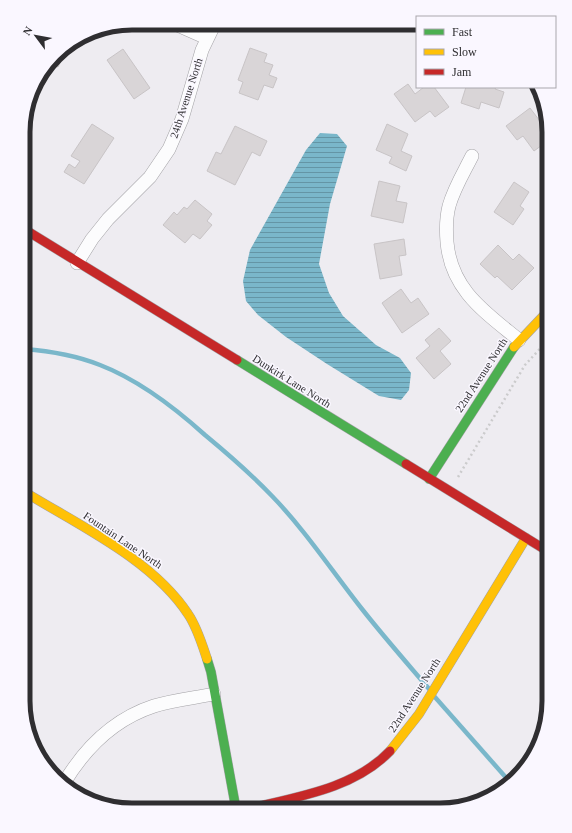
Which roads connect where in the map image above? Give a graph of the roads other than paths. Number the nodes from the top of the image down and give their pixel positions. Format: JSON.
{"nodes":[{"id":1,"x":189,"y":30,"type":"edge"},
{"id":2,"x":211,"y":30,"type":"edge"},
{"id":3,"x":207,"y":38,"type":"junction"},
{"id":4,"x":472,"y":156,"type":"dead end"},
{"id":5,"x":30,"y":233,"type":"edge"},
{"id":6,"x":77,"y":263,"type":"junction"},
{"id":7,"x":542,"y":317,"type":"edge"},
{"id":8,"x":519,"y":340,"type":"junction"},
{"id":9,"x":429,"y":479,"type":"junction"},
{"id":10,"x":30,"y":496,"type":"edge"},
{"id":11,"x":526,"y":538,"type":"junction"},
{"id":12,"x":542,"y":548,"type":"edge"},
{"id":13,"x":214,"y":694,"type":"junction"},
{"id":14,"x":67,"y":779,"type":"edge"},
{"id":15,"x":235,"y":803,"type":"edge"},
{"id":16,"x":271,"y":803,"type":"edge"}],
"edges":[{"from":1,"to":3,"type":"street"},
{"from":2,"to":3,"type":"street","name":"24th Avenue North"},
{"from":3,"to":6,"type":"street","name":"24th Avenue North"},
{"from":4,"to":8,"type":"street"},
{"from":5,"to":6,"type":"street","name":"Dunkirk Lane North"},
{"from":6,"to":9,"type":"street","name":"Dunkirk Lane North"},
{"from":7,"to":8,"type":"street","name":"22nd Avenue North"},
{"from":8,"to":9,"type":"street","name":"22nd Avenue North"},
{"from":9,"to":11,"type":"street","name":"Dunkirk Lane North"},
{"from":10,"to":13,"type":"street","name":"Fountain Lane North"},
{"from":11,"to":12,"type":"street","name":"Dunkirk Lane North"},
{"from":11,"to":16,"type":"street","name":"22nd Avenue North"},
{"from":13,"to":14,"type":"street"},
{"from":13,"to":15,"type":"street","name":"Fountain Lane North"}]}
